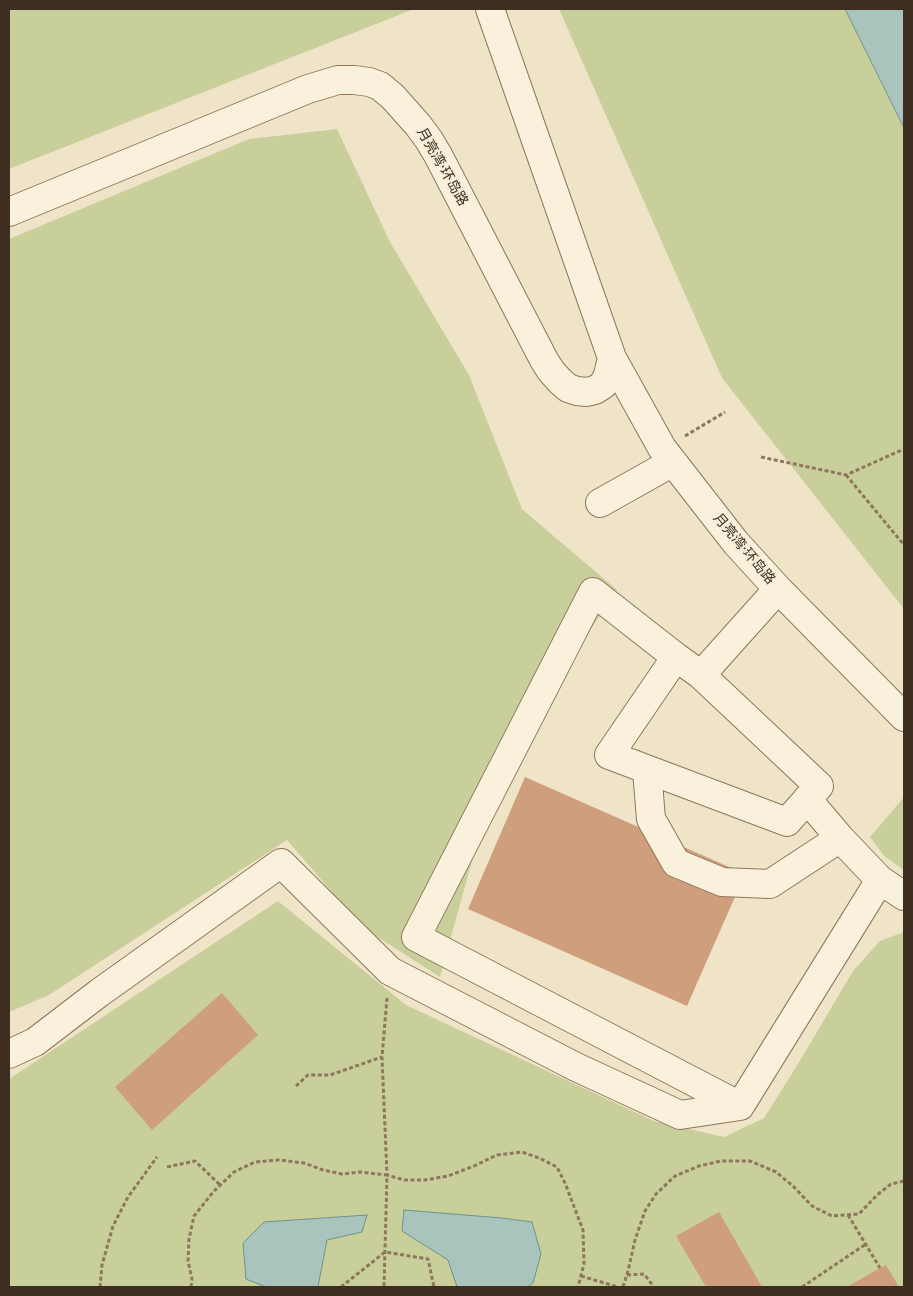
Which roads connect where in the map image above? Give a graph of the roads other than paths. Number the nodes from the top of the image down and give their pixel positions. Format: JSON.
{"nodes":[{"id":1,"x":490,"y":9,"type":"edge"},
{"id":2,"x":9,"y":212,"type":"edge"},
{"id":3,"x":612,"y":358,"type":"junction"},
{"id":4,"x":668,"y":455,"type":"junction"},
{"id":5,"x":600,"y":503,"type":"dead end"},
{"id":6,"x":778,"y":590,"type":"junction"},
{"id":7,"x":676,"y":657,"type":"junction"},
{"id":8,"x":701,"y":676,"type":"junction"},
{"id":9,"x":904,"y":717,"type":"edge"},
{"id":10,"x":647,"y":770,"type":"junction"},
{"id":11,"x":807,"y":799,"type":"junction"},
{"id":12,"x":840,"y":838,"type":"junction"},
{"id":13,"x":880,"y":880,"type":"junction"},
{"id":14,"x":904,"y":896,"type":"edge"},
{"id":15,"x":9,"y":1054,"type":"edge"},
{"id":16,"x":740,"y":1106,"type":"junction"}],
"edges":[{"from":1,"to":3,"type":"street","name":"月亮湾·环岛路"},
{"from":2,"to":3,"type":"street","name":"月亮湾·环岛路"},
{"from":3,"to":4,"type":"street","name":"月亮湾·环岛路"},
{"from":4,"to":5,"type":"street"},
{"from":4,"to":6,"type":"street","name":"月亮湾·环岛路"},
{"from":6,"to":8,"type":"street"},
{"from":6,"to":9,"type":"street","name":"月亮湾·环岛路"},
{"from":7,"to":8,"type":"street"},
{"from":7,"to":10,"type":"street"},
{"from":7,"to":16,"type":"street"},
{"from":8,"to":11,"type":"street"},
{"from":10,"to":11,"type":"street"},
{"from":10,"to":12,"type":"street"},
{"from":11,"to":12,"type":"street"},
{"from":12,"to":13,"type":"street"},
{"from":13,"to":14,"type":"street"},
{"from":13,"to":16,"type":"street"},
{"from":15,"to":16,"type":"street"}]}
